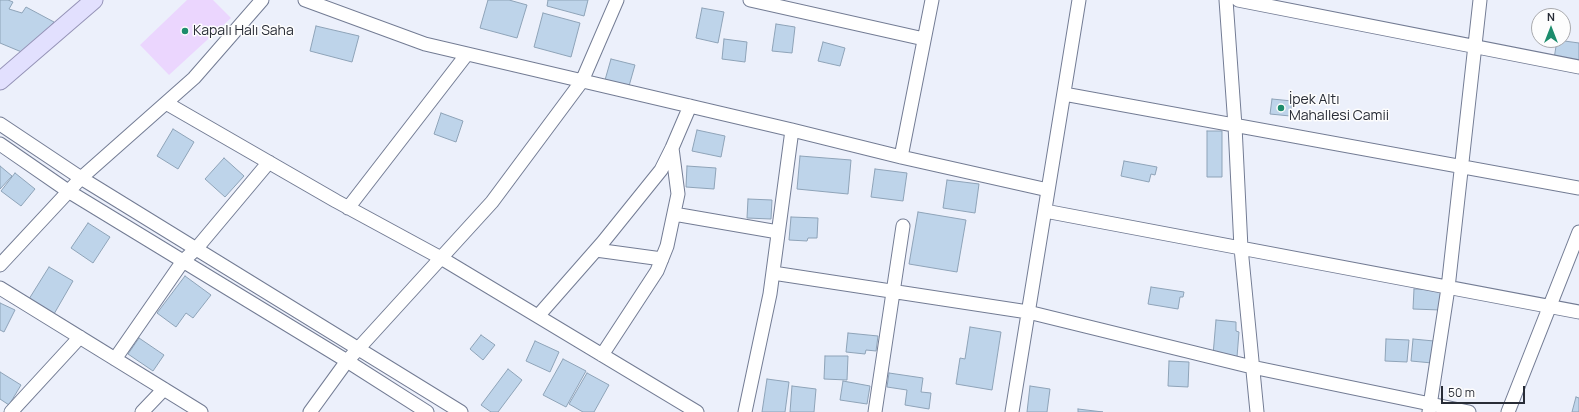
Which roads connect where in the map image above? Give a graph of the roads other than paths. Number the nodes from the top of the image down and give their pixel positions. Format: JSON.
{"nodes":[{"id":1,"x":94,"y":0,"type":"edge"},
{"id":2,"x":262,"y":0,"type":"edge"},
{"id":3,"x":305,"y":0,"type":"edge"},
{"id":4,"x":617,"y":0,"type":"edge"},
{"id":5,"x":750,"y":0,"type":"edge"},
{"id":6,"x":932,"y":0,"type":"edge"},
{"id":7,"x":1079,"y":0,"type":"edge"},
{"id":8,"x":1226,"y":0,"type":"edge"},
{"id":9,"x":1238,"y":0,"type":"edge"},
{"id":10,"x":1480,"y":0,"type":"edge"},
{"id":11,"x":924,"y":38,"type":"junction"},
{"id":12,"x":1474,"y":46,"type":"junction"},
{"id":13,"x":467,"y":54,"type":"junction"},
{"id":14,"x":1579,"y":67,"type":"edge"},
{"id":15,"x":0,"y":81,"type":"edge"},
{"id":16,"x":582,"y":81,"type":"junction"},
{"id":17,"x":1064,"y":94,"type":"junction"},
{"id":18,"x":166,"y":103,"type":"junction"},
{"id":19,"x":690,"y":106,"type":"junction"},
{"id":20,"x":0,"y":124,"type":"edge"},
{"id":21,"x":1235,"y":126,"type":"junction"},
{"id":22,"x":792,"y":130,"type":"junction"},
{"id":23,"x":0,"y":144,"type":"edge"},
{"id":24,"x":672,"y":148,"type":"junction"},
{"id":25,"x":900,"y":158,"type":"junction"},
{"id":26,"x":269,"y":162,"type":"junction"},
{"id":27,"x":1461,"y":167,"type":"junction"},
{"id":28,"x":81,"y":178,"type":"junction"},
{"id":29,"x":1579,"y":188,"type":"edge"},
{"id":30,"x":1048,"y":190,"type":"junction"},
{"id":31,"x":68,"y":191,"type":"junction"},
{"id":32,"x":348,"y":208,"type":"junction"},
{"id":33,"x":1045,"y":211,"type":"junction"},
{"id":34,"x":674,"y":214,"type":"junction"},
{"id":35,"x":903,"y":226,"type":"dead end"},
{"id":36,"x":778,"y":232,"type":"junction"},
{"id":37,"x":1579,"y":232,"type":"edge"},
{"id":38,"x":1241,"y":248,"type":"junction"},
{"id":39,"x":196,"y":249,"type":"junction"},
{"id":40,"x":596,"y":250,"type":"junction"},
{"id":41,"x":441,"y":258,"type":"junction"},
{"id":42,"x":662,"y":259,"type":"junction"},
{"id":43,"x":183,"y":261,"type":"junction"},
{"id":44,"x":0,"y":265,"type":"edge"},
{"id":45,"x":772,"y":274,"type":"junction"},
{"id":46,"x":0,"y":288,"type":"edge"},
{"id":47,"x":1448,"y":288,"type":"junction"},
{"id":48,"x":892,"y":292,"type":"junction"},
{"id":49,"x":1550,"y":307,"type":"junction"},
{"id":50,"x":1028,"y":312,"type":"junction"},
{"id":51,"x":1579,"y":312,"type":"edge"},
{"id":52,"x":538,"y":316,"type":"junction"},
{"id":53,"x":80,"y":337,"type":"junction"},
{"id":54,"x":357,"y":349,"type":"junction"},
{"id":55,"x":602,"y":355,"type":"junction"},
{"id":56,"x":115,"y":359,"type":"junction"},
{"id":57,"x":346,"y":361,"type":"junction"},
{"id":58,"x":1252,"y":367,"type":"junction"},
{"id":59,"x":164,"y":389,"type":"junction"},
{"id":60,"x":1430,"y":408,"type":"edge"},
{"id":61,"x":11,"y":412,"type":"edge"},
{"id":62,"x":142,"y":412,"type":"edge"},
{"id":63,"x":201,"y":412,"type":"edge"},
{"id":64,"x":310,"y":412,"type":"edge"},
{"id":65,"x":427,"y":412,"type":"edge"},
{"id":66,"x":461,"y":412,"type":"edge"},
{"id":67,"x":697,"y":412,"type":"edge"},
{"id":68,"x":745,"y":412,"type":"edge"},
{"id":69,"x":875,"y":412,"type":"edge"},
{"id":70,"x":1012,"y":412,"type":"edge"},
{"id":71,"x":1257,"y":412,"type":"edge"},
{"id":72,"x":1469,"y":412,"type":"edge"},
{"id":73,"x":1508,"y":412,"type":"edge"}],
"edges":[{"from":1,"to":15,"type":"main road"},
{"from":2,"to":18,"type":"street"},
{"from":3,"to":13,"type":"street"},
{"from":4,"to":16,"type":"street"},
{"from":5,"to":11,"type":"street"},
{"from":6,"to":11,"type":"street"},
{"from":7,"to":17,"type":"street"},
{"from":8,"to":21,"type":"street"},
{"from":9,"to":12,"type":"street"},
{"from":10,"to":12,"type":"street"},
{"from":11,"to":25,"type":"street"},
{"from":12,"to":14,"type":"street"},
{"from":12,"to":27,"type":"street"},
{"from":13,"to":16,"type":"street"},
{"from":13,"to":32,"type":"street"},
{"from":16,"to":19,"type":"street"},
{"from":16,"to":41,"type":"street"},
{"from":17,"to":21,"type":"street"},
{"from":17,"to":30,"type":"street"},
{"from":18,"to":26,"type":"street"},
{"from":18,"to":28,"type":"street"},
{"from":19,"to":22,"type":"street"},
{"from":19,"to":24,"type":"street"},
{"from":20,"to":28,"type":"street"},
{"from":21,"to":27,"type":"street"},
{"from":21,"to":38,"type":"street"},
{"from":22,"to":25,"type":"street"},
{"from":22,"to":36,"type":"street"},
{"from":23,"to":31,"type":"street"},
{"from":24,"to":34,"type":"street"},
{"from":24,"to":40,"type":"street"},
{"from":25,"to":30,"type":"street"},
{"from":26,"to":32,"type":"street"},
{"from":26,"to":39,"type":"street"},
{"from":27,"to":29,"type":"street"},
{"from":27,"to":47,"type":"street"},
{"from":28,"to":31,"type":"street"},
{"from":28,"to":39,"type":"street"},
{"from":30,"to":33,"type":"street"},
{"from":31,"to":43,"type":"street"},
{"from":31,"to":44,"type":"street"},
{"from":32,"to":41,"type":"street"},
{"from":33,"to":38,"type":"street"},
{"from":33,"to":50,"type":"street"},
{"from":34,"to":36,"type":"street"},
{"from":34,"to":42,"type":"street"},
{"from":35,"to":48,"type":"street"},
{"from":36,"to":45,"type":"street"},
{"from":37,"to":49,"type":"street"},
{"from":38,"to":47,"type":"street"},
{"from":38,"to":58,"type":"street"},
{"from":39,"to":43,"type":"street"},
{"from":39,"to":54,"type":"street"},
{"from":40,"to":42,"type":"street"},
{"from":40,"to":52,"type":"street"},
{"from":41,"to":52,"type":"street"},
{"from":41,"to":54,"type":"street"},
{"from":42,"to":55,"type":"street"},
{"from":43,"to":56,"type":"street"},
{"from":43,"to":57,"type":"street"},
{"from":45,"to":48,"type":"street"},
{"from":45,"to":68,"type":"street"},
{"from":46,"to":53,"type":"street"},
{"from":47,"to":49,"type":"street"},
{"from":47,"to":60,"type":"street"},
{"from":48,"to":50,"type":"street"},
{"from":48,"to":69,"type":"street"},
{"from":49,"to":51,"type":"street"},
{"from":49,"to":73,"type":"street"},
{"from":50,"to":58,"type":"street"},
{"from":50,"to":70,"type":"street"},
{"from":52,"to":55,"type":"street"},
{"from":53,"to":56,"type":"street"},
{"from":53,"to":61,"type":"street"},
{"from":54,"to":57,"type":"street"},
{"from":54,"to":66,"type":"street"},
{"from":55,"to":67,"type":"street"},
{"from":56,"to":59,"type":"street"},
{"from":57,"to":64,"type":"street"},
{"from":57,"to":65,"type":"street"},
{"from":58,"to":60,"type":"street"},
{"from":58,"to":71,"type":"street"},
{"from":59,"to":62,"type":"street"},
{"from":59,"to":63,"type":"street"},
{"from":60,"to":72,"type":"street"}]}
